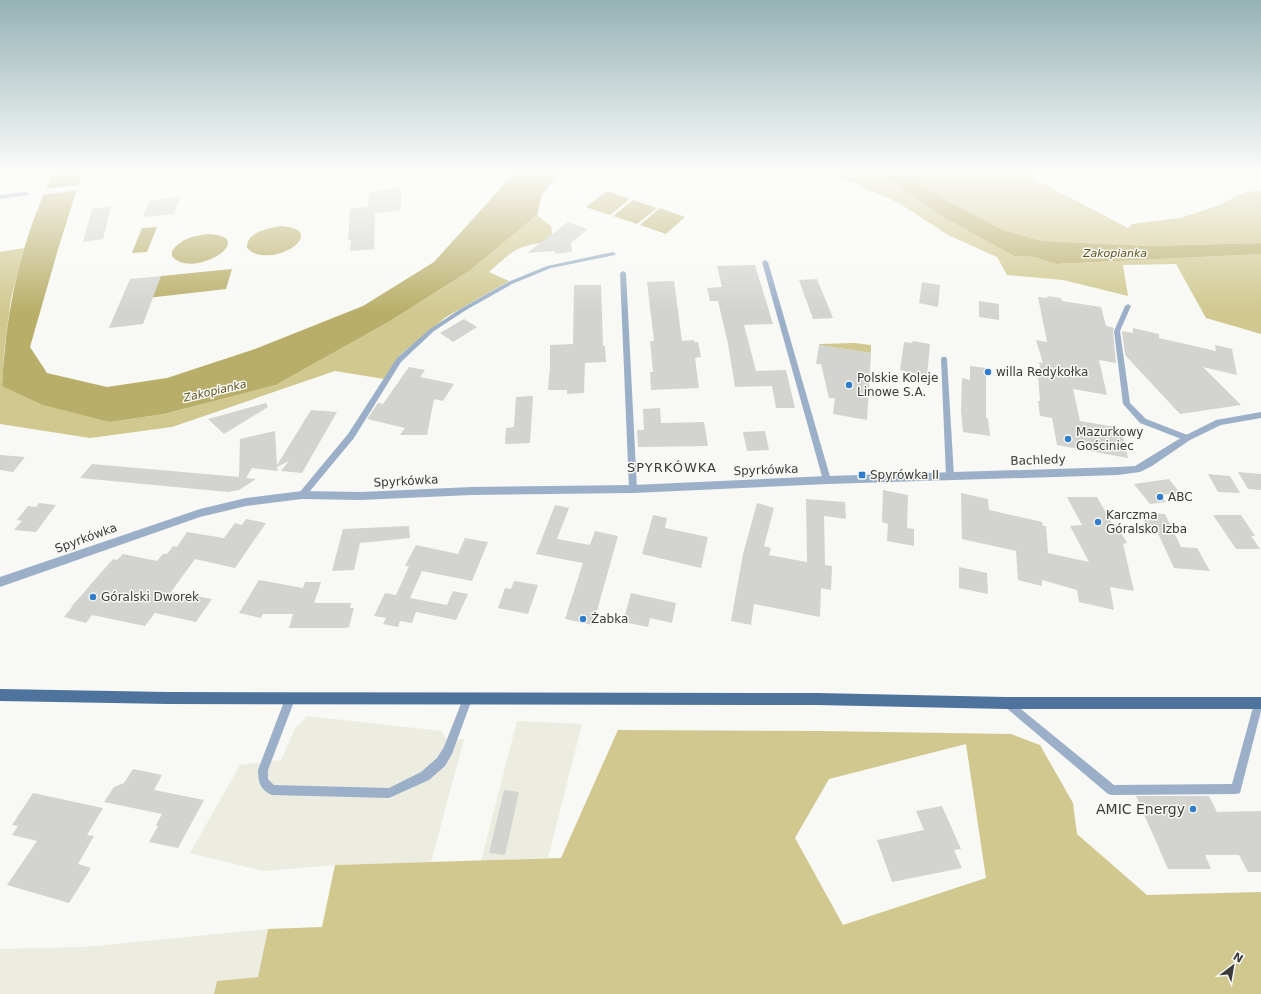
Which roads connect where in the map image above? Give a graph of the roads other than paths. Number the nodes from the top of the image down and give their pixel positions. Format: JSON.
{"nodes":[{"id":1,"x":613,"y":254,"type":"dead end"},
{"id":2,"x":765,"y":262,"type":"dead end"},
{"id":3,"x":623,"y":273,"type":"dead end"},
{"id":4,"x":1128,"y":306,"type":"dead end"},
{"id":5,"x":944,"y":359,"type":"dead end"},
{"id":6,"x":1261,"y":415,"type":"edge"},
{"id":7,"x":1187,"y":438,"type":"junction"},
{"id":8,"x":950,"y":476,"type":"junction"},
{"id":9,"x":827,"y":480,"type":"junction"},
{"id":10,"x":632,"y":489,"type":"junction"},
{"id":11,"x":302,"y":495,"type":"junction"},
{"id":12,"x":0,"y":582,"type":"edge"},
{"id":13,"x":0,"y":695,"type":"edge"},
{"id":14,"x":290,"y":699,"type":"junction"},
{"id":15,"x":467,"y":699,"type":"junction"},
{"id":16,"x":1006,"y":703,"type":"junction"},
{"id":17,"x":1259,"y":703,"type":"edge"}],
"edges":[{"from":1,"to":11,"type":"lane"},
{"from":2,"to":9,"type":"lane"},
{"from":3,"to":10,"type":"lane"},
{"from":4,"to":7,"type":"lane"},
{"from":5,"to":8,"type":"lane"},
{"from":6,"to":7,"type":"street","name":"Bachledy"},
{"from":7,"to":8,"type":"street","name":"Bachledy"},
{"from":8,"to":9,"type":"street","name":"Bachledy"},
{"from":9,"to":10,"type":"street","name":"Spyrkówka"},
{"from":10,"to":11,"type":"street","name":"Spyrkówka"},
{"from":11,"to":12,"type":"street","name":"Spyrkówka"},
{"from":13,"to":14,"type":"main road"},
{"from":14,"to":15,"type":"main road"},
{"from":14,"to":15,"type":"lane"},
{"from":15,"to":16,"type":"main road"},
{"from":16,"to":17,"type":"main road"},
{"from":16,"to":17,"type":"lane"}]}
